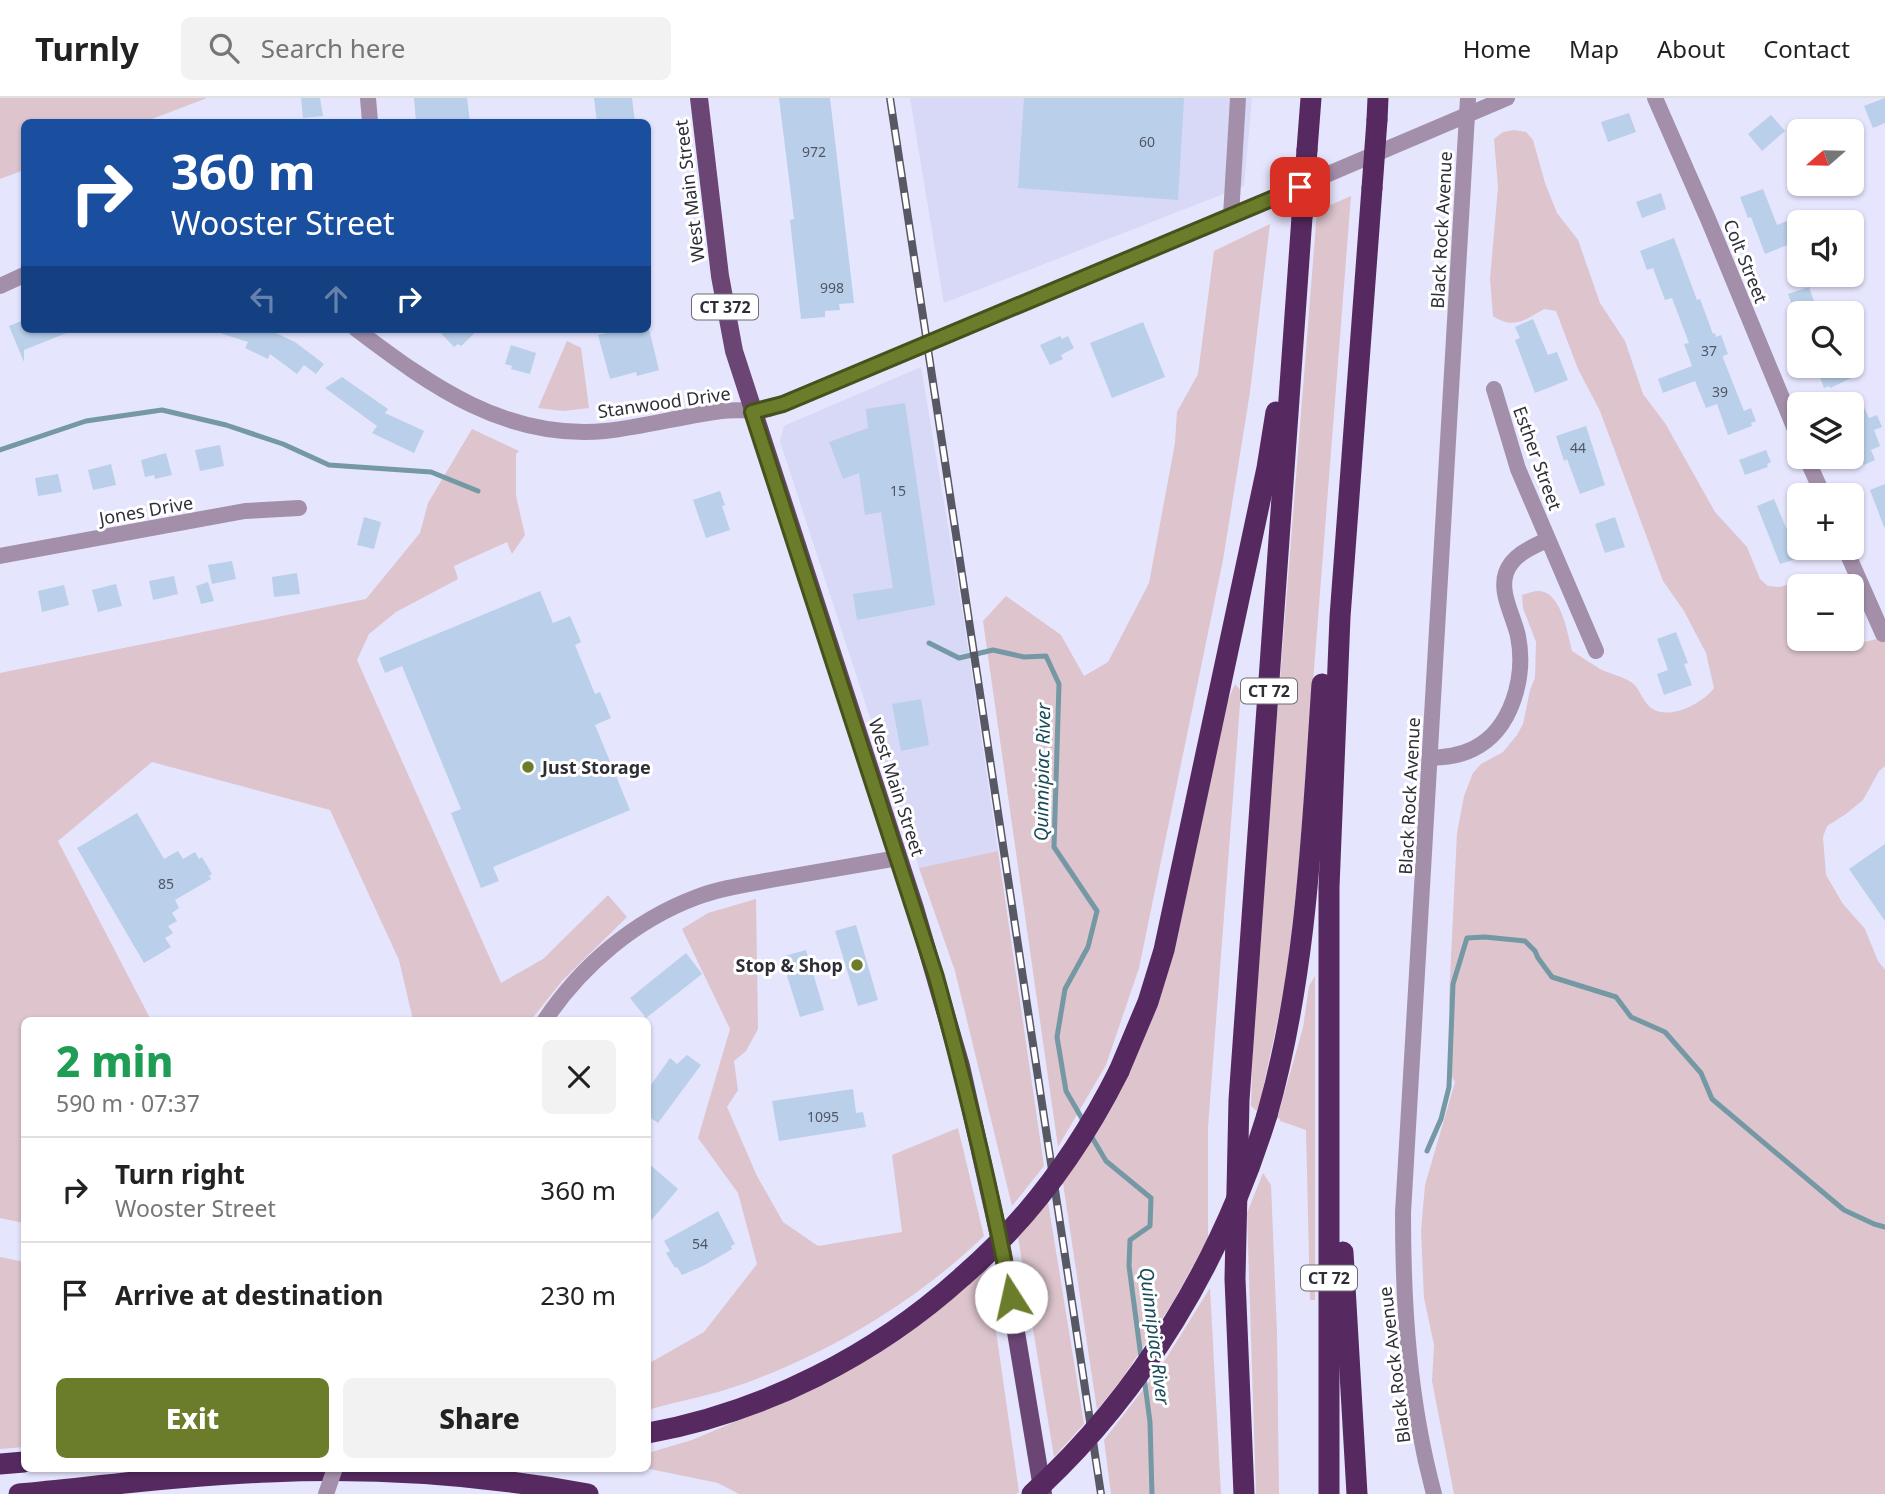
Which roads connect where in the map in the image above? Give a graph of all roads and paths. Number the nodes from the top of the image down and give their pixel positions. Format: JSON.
{"nodes":[{"id":1,"x":368,"y":98,"type":"edge"},
{"id":2,"x":699,"y":98,"type":"edge"},
{"id":3,"x":1238,"y":98,"type":"edge"},
{"id":4,"x":1311,"y":98,"type":"edge"},
{"id":5,"x":1378,"y":98,"type":"edge"},
{"id":6,"x":1468,"y":98,"type":"edge"},
{"id":7,"x":1507,"y":98,"type":"edge"},
{"id":8,"x":1655,"y":98,"type":"edge"},
{"id":9,"x":1466,"y":116,"type":"junction"},
{"id":10,"x":370,"y":119,"type":"edge"},
{"id":11,"x":1231,"y":216,"type":"junction"},
{"id":12,"x":21,"y":276,"type":"edge"},
{"id":13,"x":0,"y":286,"type":"edge"},
{"id":14,"x":1296,"y":300,"type":"junction"},
{"id":15,"x":379,"y":337,"type":"edge"},
{"id":16,"x":1494,"y":389,"type":"dead end"},
{"id":17,"x":1787,"y":410,"type":"edge"},
{"id":18,"x":752,"y":412,"type":"junction"},
{"id":19,"x":1352,"y":453,"type":"junction"},
{"id":20,"x":299,"y":508,"type":"dead end"},
{"id":21,"x":1547,"y":540,"type":"junction"},
{"id":22,"x":0,"y":556,"type":"edge"},
{"id":23,"x":1850,"y":560,"type":"edge"},
{"id":24,"x":1883,"y":634,"type":"dead end"},
{"id":25,"x":1596,"y":651,"type":"dead end"},
{"id":26,"x":1430,"y":758,"type":"junction"},
{"id":27,"x":898,"y":858,"type":"junction"},
{"id":28,"x":547,"y":1017,"type":"edge"},
{"id":29,"x":1329,"y":1062,"type":"junction"},
{"id":30,"x":651,"y":1432,"type":"edge"},
{"id":31,"x":21,"y":1462,"type":"edge"},
{"id":32,"x":0,"y":1464,"type":"edge"},
{"id":33,"x":295,"y":1472,"type":"edge"},
{"id":34,"x":334,"y":1472,"type":"edge"},
{"id":35,"x":341,"y":1472,"type":"edge"},
{"id":36,"x":61,"y":1492,"type":"edge"},
{"id":37,"x":19,"y":1494,"type":"edge"},
{"id":38,"x":326,"y":1494,"type":"edge"},
{"id":39,"x":588,"y":1494,"type":"edge"},
{"id":40,"x":1032,"y":1494,"type":"edge"},
{"id":41,"x":1044,"y":1494,"type":"edge"},
{"id":42,"x":1244,"y":1494,"type":"edge"},
{"id":43,"x":1329,"y":1494,"type":"edge"},
{"id":44,"x":1357,"y":1494,"type":"edge"},
{"id":45,"x":1433,"y":1494,"type":"edge"}],
"edges":[{"from":1,"to":10,"type":"street"},
{"from":2,"to":18,"type":"main road","name":"West Main Street","number":"CT 372"},
{"from":3,"to":11,"type":"street"},
{"from":4,"to":14,"type":"highway","number":"CT 72","bridge":true},
{"from":5,"to":19,"type":"highway","number":"CT 72","bridge":true},
{"from":6,"to":9,"type":"street","name":"Black Rock Avenue"},
{"from":7,"to":9,"type":"street","name":"Stanwood Drive"},
{"from":8,"to":17,"type":"street","name":"Colt Street"},
{"from":9,"to":11,"type":"street","name":"Stanwood Drive"},
{"from":9,"to":26,"type":"street","name":"Black Rock Avenue"},
{"from":11,"to":18,"type":"street","name":"Stanwood Drive"},
{"from":12,"to":13,"type":"street"},
{"from":14,"to":30,"type":"highway","bridge":true},
{"from":14,"to":42,"type":"highway","number":"CT 72"},
{"from":15,"to":18,"type":"street","name":"Stanwood Drive"},
{"from":16,"to":21,"type":"street","name":"Esther Street"},
{"from":18,"to":27,"type":"main road","name":"West Main Street","number":"CT 372"},
{"from":19,"to":29,"type":"highway","number":"CT 72"},
{"from":19,"to":40,"type":"highway","bridge":true},
{"from":20,"to":22,"type":"street","name":"Jones Drive"},
{"from":21,"to":25,"type":"street","name":"Esther Street"},
{"from":21,"to":26,"type":"street"},
{"from":23,"to":24,"type":"street"},
{"from":26,"to":45,"type":"street","name":"Black Rock Avenue"},
{"from":27,"to":28,"type":"street"},
{"from":27,"to":41,"type":"main road","name":"West Main Street","number":"CT 372"},
{"from":29,"to":43,"type":"highway","number":"CT 72"},
{"from":29,"to":44,"type":"highway"},
{"from":31,"to":32,"type":"highway"},
{"from":33,"to":36,"type":"highway"},
{"from":34,"to":38,"type":"street","bridge":true},
{"from":35,"to":39,"type":"highway"},
{"from":36,"to":37,"type":"highway"}]}
